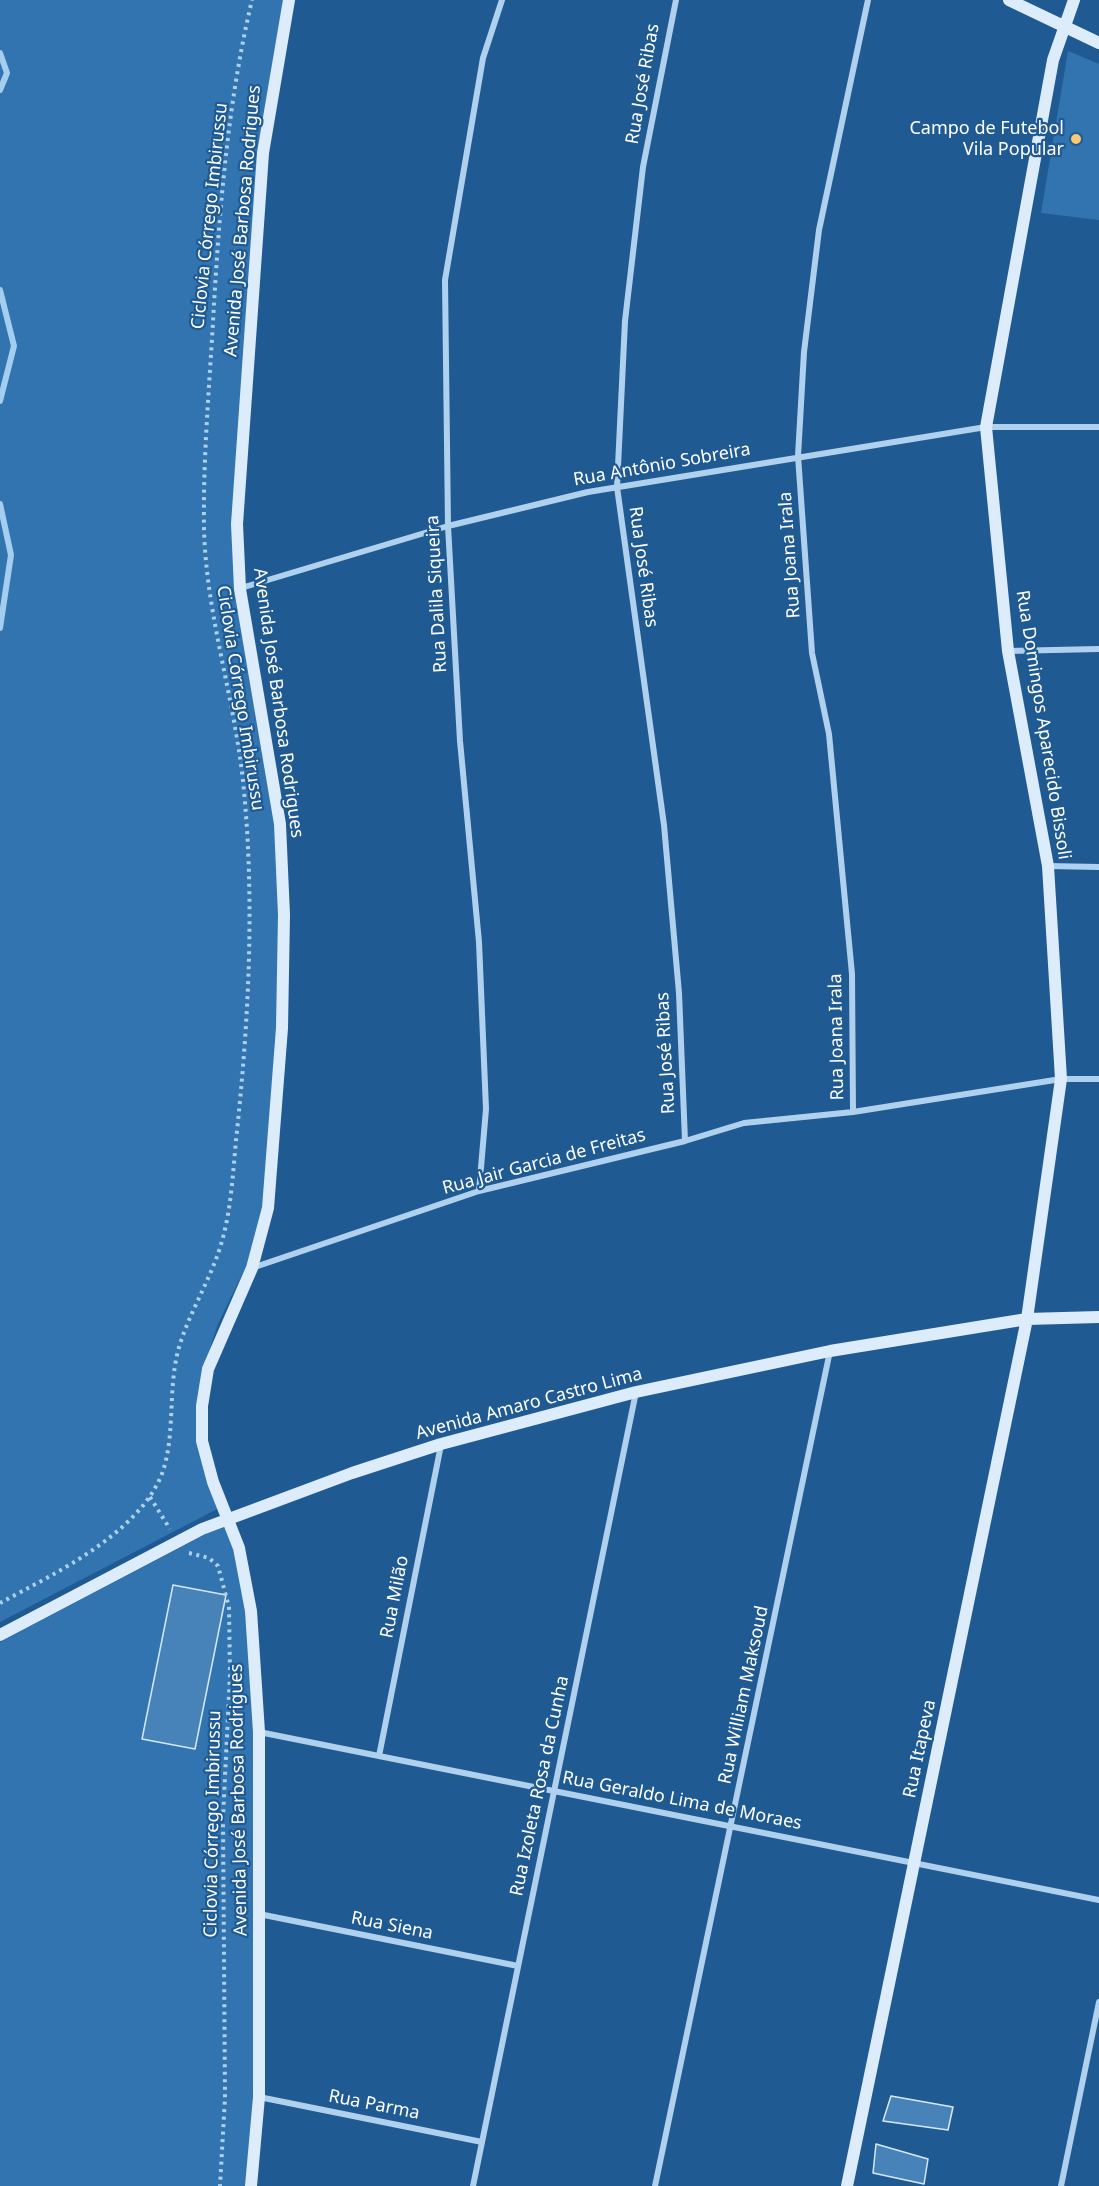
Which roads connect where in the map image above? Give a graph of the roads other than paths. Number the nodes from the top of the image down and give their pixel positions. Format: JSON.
{"nodes":[{"id":1,"x":288,"y":0,"type":"edge"},
{"id":2,"x":502,"y":0,"type":"edge"},
{"id":3,"x":676,"y":0,"type":"edge"},
{"id":4,"x":868,"y":0,"type":"edge"},
{"id":5,"x":1009,"y":0,"type":"edge"},
{"id":6,"x":1074,"y":0,"type":"edge"},
{"id":7,"x":1064,"y":26,"type":"junction"},
{"id":8,"x":1099,"y":43,"type":"edge"},
{"id":9,"x":986,"y":427,"type":"junction"},
{"id":10,"x":1099,"y":427,"type":"edge"},
{"id":11,"x":798,"y":456,"type":"junction"},
{"id":12,"x":617,"y":487,"type":"junction"},
{"id":13,"x":448,"y":526,"type":"junction"},
{"id":14,"x":240,"y":589,"type":"junction"},
{"id":15,"x":1099,"y":649,"type":"edge"},
{"id":16,"x":1008,"y":651,"type":"junction"},
{"id":17,"x":1048,"y":866,"type":"junction"},
{"id":18,"x":1099,"y":867,"type":"edge"},
{"id":19,"x":1061,"y":1079,"type":"junction"},
{"id":20,"x":1099,"y":1079,"type":"edge"},
{"id":21,"x":853,"y":1112,"type":"junction"},
{"id":22,"x":685,"y":1141,"type":"junction"},
{"id":23,"x":479,"y":1191,"type":"junction"},
{"id":24,"x":252,"y":1268,"type":"junction"},
{"id":25,"x":1099,"y":1317,"type":"edge"},
{"id":26,"x":1027,"y":1319,"type":"junction"},
{"id":27,"x":830,"y":1351,"type":"junction"},
{"id":28,"x":636,"y":1392,"type":"junction"},
{"id":29,"x":441,"y":1444,"type":"junction"},
{"id":30,"x":229,"y":1518,"type":"junction"},
{"id":31,"x":0,"y":1635,"type":"edge"},
{"id":32,"x":260,"y":1732,"type":"junction"},
{"id":33,"x":379,"y":1756,"type":"junction"},
{"id":34,"x":554,"y":1791,"type":"junction"},
{"id":35,"x":732,"y":1826,"type":"junction"},
{"id":36,"x":915,"y":1863,"type":"junction"},
{"id":37,"x":1099,"y":1900,"type":"edge"},
{"id":38,"x":259,"y":1914,"type":"junction"},
{"id":39,"x":518,"y":1966,"type":"junction"},
{"id":40,"x":1099,"y":2002,"type":"edge"},
{"id":41,"x":259,"y":2097,"type":"junction"},
{"id":42,"x":482,"y":2142,"type":"junction"},
{"id":43,"x":251,"y":2186,"type":"edge"},
{"id":44,"x":472,"y":2186,"type":"edge"},
{"id":45,"x":655,"y":2186,"type":"edge"},
{"id":46,"x":848,"y":2186,"type":"edge"},
{"id":47,"x":1061,"y":2186,"type":"edge"}],
"edges":[{"from":1,"to":14,"type":"street","name":"Avenida José Barbosa Rodrigues"},
{"from":2,"to":13,"type":"street","name":"Rua Dalila Siqueira"},
{"from":3,"to":12,"type":"street","name":"Rua José Ribas"},
{"from":4,"to":11,"type":"street","name":"Rua Joana Irala"},
{"from":5,"to":7,"type":"street"},
{"from":6,"to":7,"type":"street","name":"Rua Domingos Aparecido Bissoli"},
{"from":7,"to":8,"type":"street"},
{"from":7,"to":9,"type":"street","name":"Rua Domingos Aparecido Bissoli"},
{"from":9,"to":10,"type":"street","name":"Rua Antônio Sobreira"},
{"from":9,"to":11,"type":"street","name":"Rua Antônio Sobreira"},
{"from":9,"to":16,"type":"street","name":"Rua Domingos Aparecido Bissoli"},
{"from":11,"to":12,"type":"street","name":"Rua Antônio Sobreira"},
{"from":11,"to":21,"type":"street","name":"Rua Joana Irala"},
{"from":12,"to":13,"type":"street","name":"Rua Antônio Sobreira"},
{"from":12,"to":22,"type":"street","name":"Rua José Ribas"},
{"from":13,"to":14,"type":"street","name":"Rua Antônio Sobreira"},
{"from":13,"to":23,"type":"street","name":"Rua Dalila Siqueira"},
{"from":14,"to":24,"type":"street","name":"Avenida José Barbosa Rodrigues"},
{"from":15,"to":16,"type":"street"},
{"from":16,"to":17,"type":"street","name":"Rua Domingos Aparecido Bissoli"},
{"from":17,"to":18,"type":"street"},
{"from":17,"to":19,"type":"street","name":"Rua Domingos Aparecido Bissoli"},
{"from":19,"to":20,"type":"street","name":"Rua Jair Garcia de Freitas"},
{"from":19,"to":21,"type":"street","name":"Rua Jair Garcia de Freitas"},
{"from":19,"to":26,"type":"street","name":"Rua Domingos Aparecido Bissoli"},
{"from":21,"to":22,"type":"street","name":"Rua Jair Garcia de Freitas"},
{"from":22,"to":23,"type":"street","name":"Rua Jair Garcia de Freitas"},
{"from":23,"to":24,"type":"street","name":"Rua Jair Garcia de Freitas"},
{"from":24,"to":30,"type":"street","name":"Avenida José Barbosa Rodrigues"},
{"from":25,"to":26,"type":"street","name":"Avenida Amaro Castro Lima"},
{"from":26,"to":27,"type":"street","name":"Avenida Amaro Castro Lima"},
{"from":26,"to":36,"type":"street","name":"Rua Itapeva"},
{"from":27,"to":28,"type":"street","name":"Avenida Amaro Castro Lima"},
{"from":27,"to":35,"type":"street","name":"Rua William Maksoud"},
{"from":28,"to":29,"type":"street","name":"Avenida Amaro Castro Lima"},
{"from":28,"to":34,"type":"street","name":"Rua Izoleta Rosa da Cunha"},
{"from":29,"to":30,"type":"street","name":"Avenida Amaro Castro Lima"},
{"from":29,"to":33,"type":"street","name":"Rua Milão"},
{"from":30,"to":31,"type":"street","name":"Avenida Amaro Castro Lima"},
{"from":30,"to":32,"type":"street","name":"Avenida José Barbosa Rodrigues"},
{"from":32,"to":33,"type":"street","name":"Rua Geraldo Lima de Moraes"},
{"from":32,"to":38,"type":"street","name":"Avenida José Barbosa Rodrigues"},
{"from":33,"to":34,"type":"street","name":"Rua Geraldo Lima de Moraes"},
{"from":34,"to":35,"type":"street","name":"Rua Geraldo Lima de Moraes"},
{"from":34,"to":39,"type":"street","name":"Rua Izoleta Rosa da Cunha"},
{"from":35,"to":36,"type":"street","name":"Rua Geraldo Lima de Moraes"},
{"from":35,"to":45,"type":"street","name":"Rua William Maksoud"},
{"from":36,"to":37,"type":"street","name":"Rua Geraldo Lima de Moraes"},
{"from":36,"to":46,"type":"street","name":"Rua Itapeva"},
{"from":38,"to":39,"type":"street","name":"Rua Siena"},
{"from":38,"to":41,"type":"street","name":"Avenida José Barbosa Rodrigues"},
{"from":39,"to":42,"type":"street","name":"Rua Izoleta Rosa da Cunha"},
{"from":40,"to":47,"type":"street"},
{"from":41,"to":42,"type":"street","name":"Rua Parma"},
{"from":41,"to":43,"type":"street","name":"Avenida José Barbosa Rodrigues"},
{"from":42,"to":44,"type":"street","name":"Rua Izoleta Rosa da Cunha"}]}
